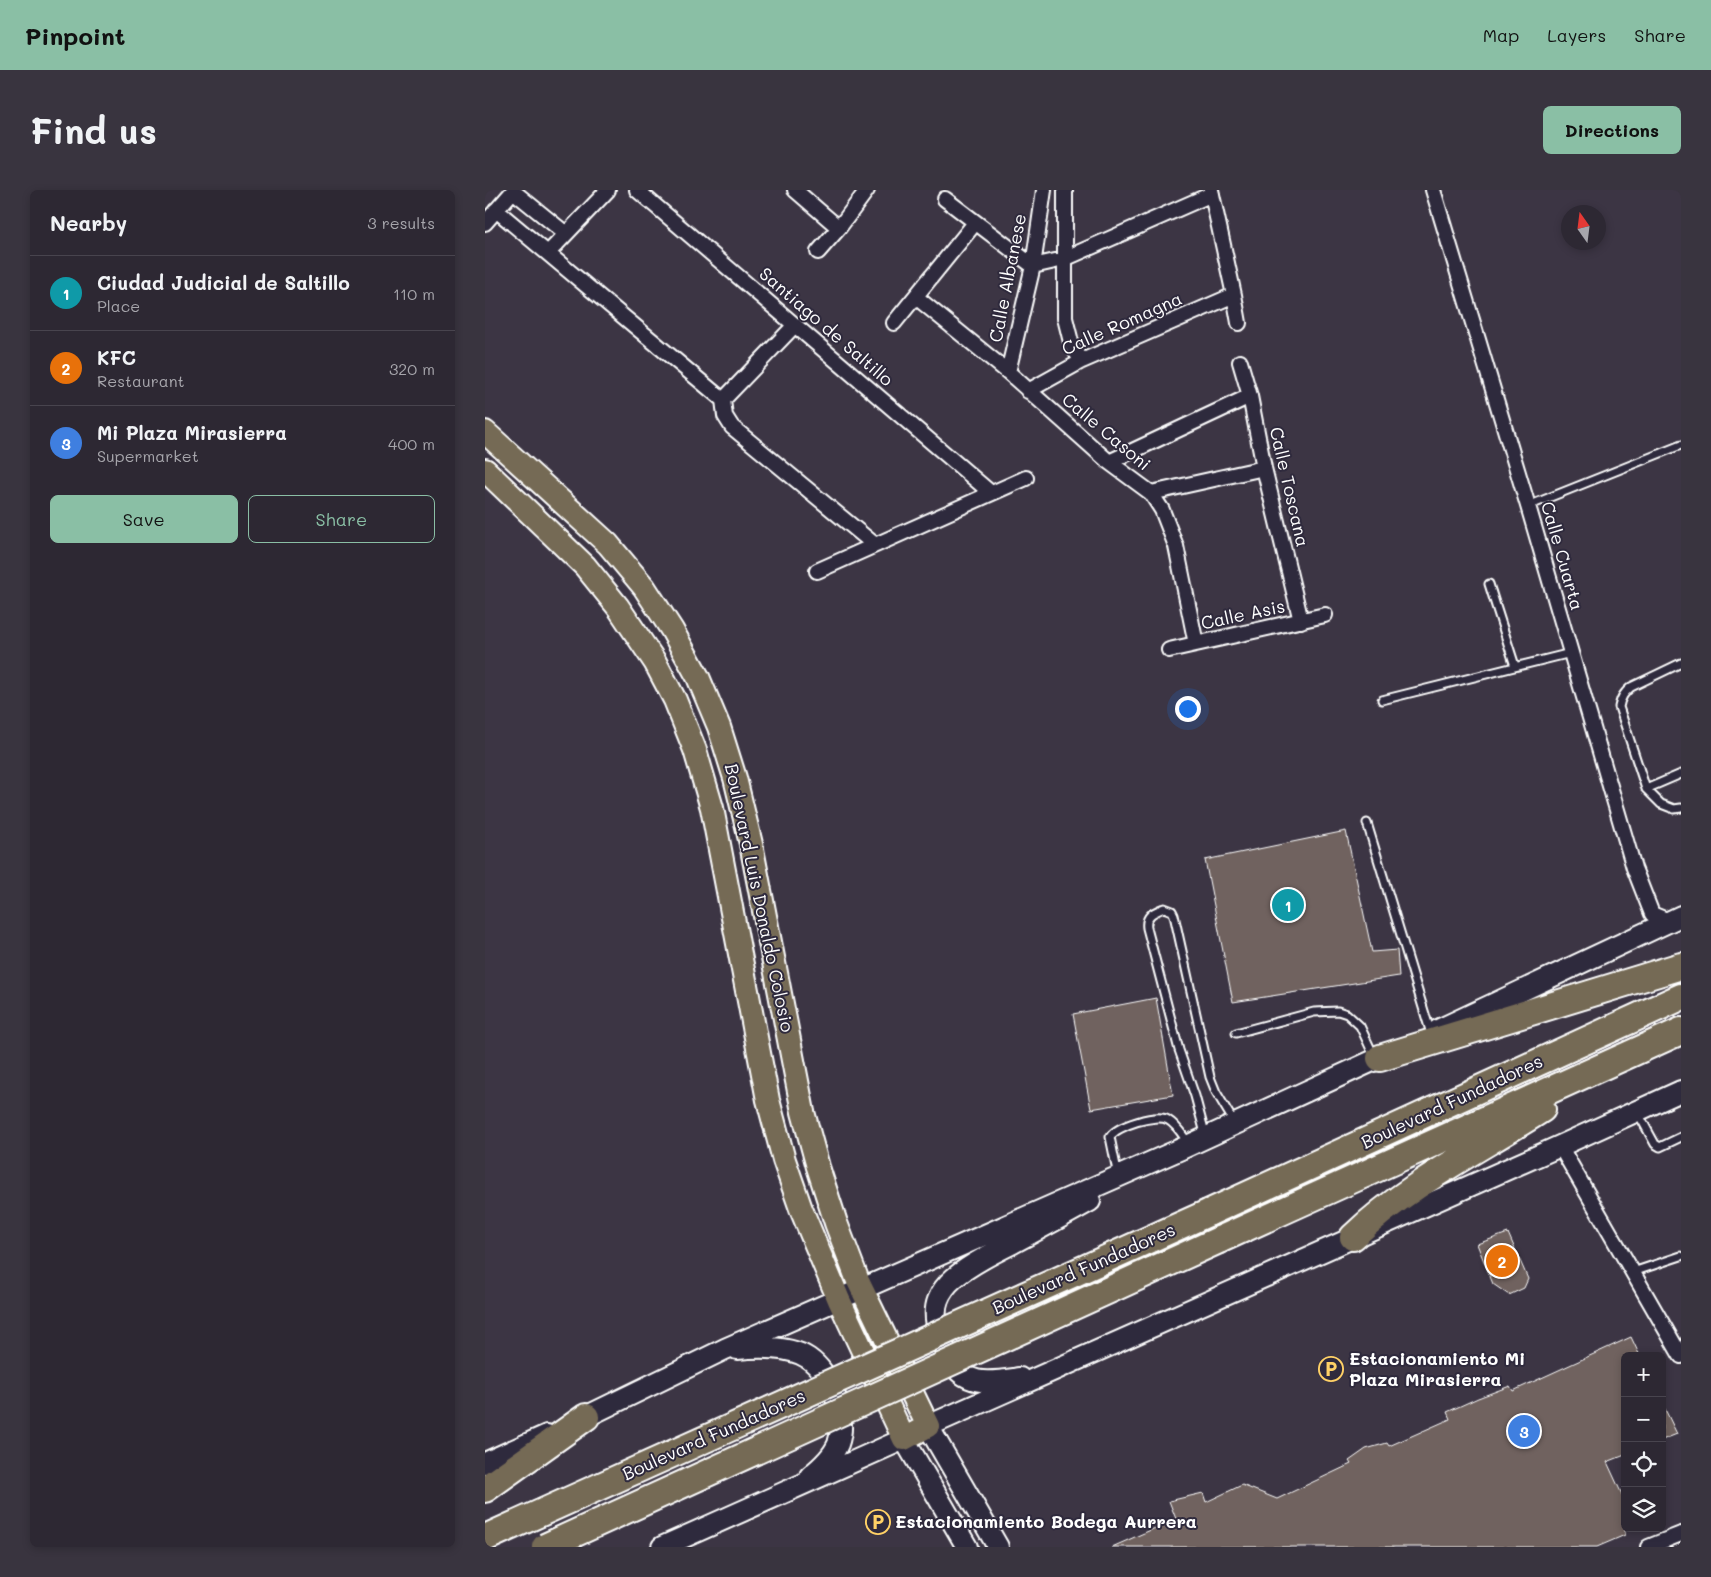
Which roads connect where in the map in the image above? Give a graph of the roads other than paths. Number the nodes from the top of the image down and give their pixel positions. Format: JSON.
{"nodes":[{"id":1,"x":513,"y":190,"type":"edge"},
{"id":2,"x":608,"y":190,"type":"edge"},
{"id":3,"x":637,"y":190,"type":"edge"},
{"id":4,"x":795,"y":190,"type":"edge"},
{"id":5,"x":867,"y":190,"type":"edge"},
{"id":6,"x":1043,"y":190,"type":"edge"},
{"id":7,"x":1065,"y":190,"type":"edge"},
{"id":8,"x":1433,"y":190,"type":"edge"},
{"id":9,"x":1211,"y":192,"type":"edge"},
{"id":10,"x":945,"y":199,"type":"dead end"},
{"id":11,"x":496,"y":210,"type":"junction"},
{"id":12,"x":485,"y":223,"type":"edge"},
{"id":13,"x":975,"y":223,"type":"junction"},
{"id":14,"x":839,"y":228,"type":"junction"},
{"id":15,"x":566,"y":234,"type":"junction"},
{"id":16,"x":818,"y":252,"type":"dead end"},
{"id":17,"x":548,"y":253,"type":"junction"},
{"id":18,"x":1065,"y":259,"type":"junction"},
{"id":19,"x":1033,"y":266,"type":"junction"},
{"id":20,"x":1234,"y":295,"type":"junction"},
{"id":21,"x":916,"y":297,"type":"junction"},
{"id":22,"x":894,"y":323,"type":"dead end"},
{"id":23,"x":1239,"y":323,"type":"dead end"},
{"id":24,"x":795,"y":325,"type":"junction"},
{"id":25,"x":1081,"y":361,"type":"junction"},
{"id":26,"x":1240,"y":362,"type":"dead end"},
{"id":27,"x":1008,"y":372,"type":"junction"},
{"id":28,"x":1028,"y":391,"type":"junction"},
{"id":29,"x":1250,"y":396,"type":"junction"},
{"id":30,"x":723,"y":400,"type":"junction"},
{"id":31,"x":485,"y":432,"type":"edge"},
{"id":32,"x":1681,"y":445,"type":"edge"},
{"id":33,"x":1109,"y":462,"type":"junction"},
{"id":34,"x":1264,"y":468,"type":"junction"},
{"id":35,"x":485,"y":470,"type":"edge"},
{"id":36,"x":1026,"y":478,"type":"dead end"},
{"id":37,"x":991,"y":493,"type":"junction"},
{"id":38,"x":1151,"y":493,"type":"junction"},
{"id":39,"x":1528,"y":506,"type":"junction"},
{"id":40,"x":875,"y":545,"type":"junction"},
{"id":41,"x":817,"y":571,"type":"dead end"},
{"id":42,"x":1489,"y":584,"type":"dead end"},
{"id":43,"x":1325,"y":616,"type":"dead end"},
{"id":44,"x":1301,"y":621,"type":"junction"},
{"id":45,"x":1196,"y":644,"type":"junction"},
{"id":46,"x":1169,"y":650,"type":"dead end"},
{"id":47,"x":1571,"y":653,"type":"junction"},
{"id":48,"x":1681,"y":663,"type":"edge"},
{"id":49,"x":1515,"y":666,"type":"junction"},
{"id":50,"x":1382,"y":700,"type":"dead end"},
{"id":51,"x":1681,"y":774,"type":"edge"},
{"id":52,"x":1646,"y":789,"type":"junction"},
{"id":53,"x":1681,"y":808,"type":"edge"},
{"id":54,"x":1367,"y":824,"type":"dead end"},
{"id":55,"x":1675,"y":919,"type":"edge"},
{"id":56,"x":1681,"y":966,"type":"edge"},
{"id":57,"x":1681,"y":997,"type":"edge"},
{"id":58,"x":1681,"y":1031,"type":"edge"},
{"id":59,"x":1236,"y":1033,"type":"dead end"},
{"id":60,"x":1431,"y":1034,"type":"junction"},
{"id":61,"x":1378,"y":1059,"type":"junction"},
{"id":62,"x":1620,"y":1059,"type":"junction"},
{"id":63,"x":1681,"y":1090,"type":"edge"},
{"id":64,"x":1637,"y":1111,"type":"junction"},
{"id":65,"x":1236,"y":1124,"type":"junction"},
{"id":66,"x":1681,"y":1137,"type":"edge"},
{"id":67,"x":1192,"y":1143,"type":"junction"},
{"id":68,"x":1560,"y":1146,"type":"junction"},
{"id":69,"x":1118,"y":1176,"type":"junction"},
{"id":70,"x":1353,"y":1237,"type":"junction"},
{"id":71,"x":1681,"y":1256,"type":"edge"},
{"id":72,"x":1633,"y":1272,"type":"junction"},
{"id":73,"x":861,"y":1289,"type":"junction"},
{"id":74,"x":839,"y":1300,"type":"junction"},
{"id":75,"x":725,"y":1349,"type":"junction"},
{"id":76,"x":1681,"y":1356,"type":"edge"},
{"id":77,"x":1042,"y":1374,"type":"junction"},
{"id":78,"x":586,"y":1417,"type":"junction"},
{"id":79,"x":928,"y":1426,"type":"junction"},
{"id":80,"x":904,"y":1439,"type":"junction"},
{"id":81,"x":485,"y":1463,"type":"edge"},
{"id":82,"x":797,"y":1486,"type":"junction"},
{"id":83,"x":485,"y":1489,"type":"edge"},
{"id":84,"x":1681,"y":1534,"type":"edge"},
{"id":85,"x":485,"y":1538,"type":"edge"},
{"id":86,"x":545,"y":1547,"type":"edge"},
{"id":87,"x":662,"y":1547,"type":"edge"},
{"id":88,"x":967,"y":1547,"type":"edge"},
{"id":89,"x":999,"y":1547,"type":"edge"},
{"id":90,"x":1648,"y":1547,"type":"edge"}],
"edges":[{"from":1,"to":11,"type":"street"},
{"from":1,"to":15,"type":"street"},
{"from":2,"to":15,"type":"street"},
{"from":3,"to":24,"type":"street","name":"Santiago de Saltillo"},
{"from":4,"to":14,"type":"street"},
{"from":5,"to":14,"type":"street"},
{"from":6,"to":19,"type":"street","name":"Calle Albanese"},
{"from":7,"to":18,"type":"street"},
{"from":8,"to":39,"type":"street","name":"Calle Cuarta"},
{"from":9,"to":18,"type":"street"},
{"from":9,"to":20,"type":"street"},
{"from":10,"to":13,"type":"street"},
{"from":11,"to":12,"type":"street"},
{"from":11,"to":17,"type":"street"},
{"from":13,"to":19,"type":"street"},
{"from":13,"to":21,"type":"street"},
{"from":14,"to":16,"type":"street"},
{"from":15,"to":17,"type":"street"},
{"from":17,"to":30,"type":"street"},
{"from":18,"to":19,"type":"street"},
{"from":18,"to":25,"type":"street"},
{"from":19,"to":27,"type":"street","name":"Calle Albanese"},
{"from":20,"to":23,"type":"street"},
{"from":20,"to":25,"type":"street","name":"Calle Romagna"},
{"from":21,"to":22,"type":"street"},
{"from":21,"to":27,"type":"street","name":"Calle Casoni"},
{"from":24,"to":30,"type":"street"},
{"from":24,"to":37,"type":"street","name":"Santiago de Saltillo"},
{"from":25,"to":28,"type":"street","name":"Calle Romagna"},
{"from":26,"to":29,"type":"street","name":"Calle Toscana"},
{"from":27,"to":28,"type":"street","name":"Calle Casoni"},
{"from":28,"to":33,"type":"street","name":"Calle Casoni"},
{"from":29,"to":33,"type":"street"},
{"from":29,"to":34,"type":"street","name":"Calle Toscana"},
{"from":30,"to":40,"type":"street"},
{"from":31,"to":73,"type":"main road","name":"Boulevard Luis Donaldo Colosio"},
{"from":32,"to":39,"type":"lane"},
{"from":33,"to":38,"type":"street","name":"Calle Casoni"},
{"from":34,"to":38,"type":"street"},
{"from":34,"to":44,"type":"street","name":"Calle Toscana"},
{"from":35,"to":74,"type":"main road","name":"Boulevard Luis Donaldo Colosio"},
{"from":36,"to":37,"type":"street"},
{"from":37,"to":40,"type":"street"},
{"from":38,"to":45,"type":"street","name":"Calle Casoni"},
{"from":39,"to":47,"type":"street","name":"Calle Cuarta"},
{"from":40,"to":41,"type":"street"},
{"from":42,"to":49,"type":"lane"},
{"from":43,"to":44,"type":"street","name":"Calle Asis"},
{"from":44,"to":45,"type":"street","name":"Calle Asis"},
{"from":45,"to":46,"type":"street","name":"Calle Asis"},
{"from":47,"to":49,"type":"lane"},
{"from":47,"to":55,"type":"street","name":"Calle Cuarta"},
{"from":48,"to":52,"type":"lane"},
{"from":49,"to":50,"type":"lane"},
{"from":51,"to":52,"type":"lane"},
{"from":52,"to":53,"type":"lane"},
{"from":54,"to":60,"type":"lane"},
{"from":55,"to":60,"type":"main road"},
{"from":56,"to":61,"type":"highway"},
{"from":57,"to":85,"type":"highway","name":"Boulevard Fundadores","bridge":true},
{"from":58,"to":62,"type":"highway","name":"Boulevard Fundadores"},
{"from":59,"to":61,"type":"lane"},
{"from":60,"to":61,"type":"main road"},
{"from":61,"to":65,"type":"main road"},
{"from":62,"to":70,"type":"highway"},
{"from":62,"to":86,"type":"highway","name":"Boulevard Fundadores","bridge":true},
{"from":63,"to":64,"type":"main road"},
{"from":64,"to":66,"type":"lane"},
{"from":64,"to":68,"type":"main road"},
{"from":65,"to":67,"type":"main road"},
{"from":65,"to":67,"type":"lane"},
{"from":67,"to":69,"type":"main road"},
{"from":67,"to":69,"type":"lane"},
{"from":67,"to":77,"type":"main road"},
{"from":68,"to":70,"type":"main road"},
{"from":68,"to":72,"type":"street"},
{"from":69,"to":73,"type":"main road"},
{"from":70,"to":77,"type":"main road"},
{"from":71,"to":72,"type":"lane"},
{"from":72,"to":76,"type":"street"},
{"from":73,"to":74,"type":"main road"},
{"from":73,"to":79,"type":"main road","name":"Boulevard Luis Donaldo Colosio"},
{"from":74,"to":75,"type":"main road"},
{"from":74,"to":80,"type":"main road","name":"Boulevard Luis Donaldo Colosio"},
{"from":75,"to":78,"type":"main road"},
{"from":75,"to":82,"type":"main road"},
{"from":77,"to":79,"type":"main road"},
{"from":78,"to":81,"type":"main road"},
{"from":78,"to":83,"type":"highway"},
{"from":79,"to":80,"type":"main road"},
{"from":79,"to":89,"type":"main road"},
{"from":80,"to":82,"type":"main road"},
{"from":80,"to":88,"type":"main road"},
{"from":82,"to":87,"type":"main road"},
{"from":84,"to":90,"type":"street"}]}
